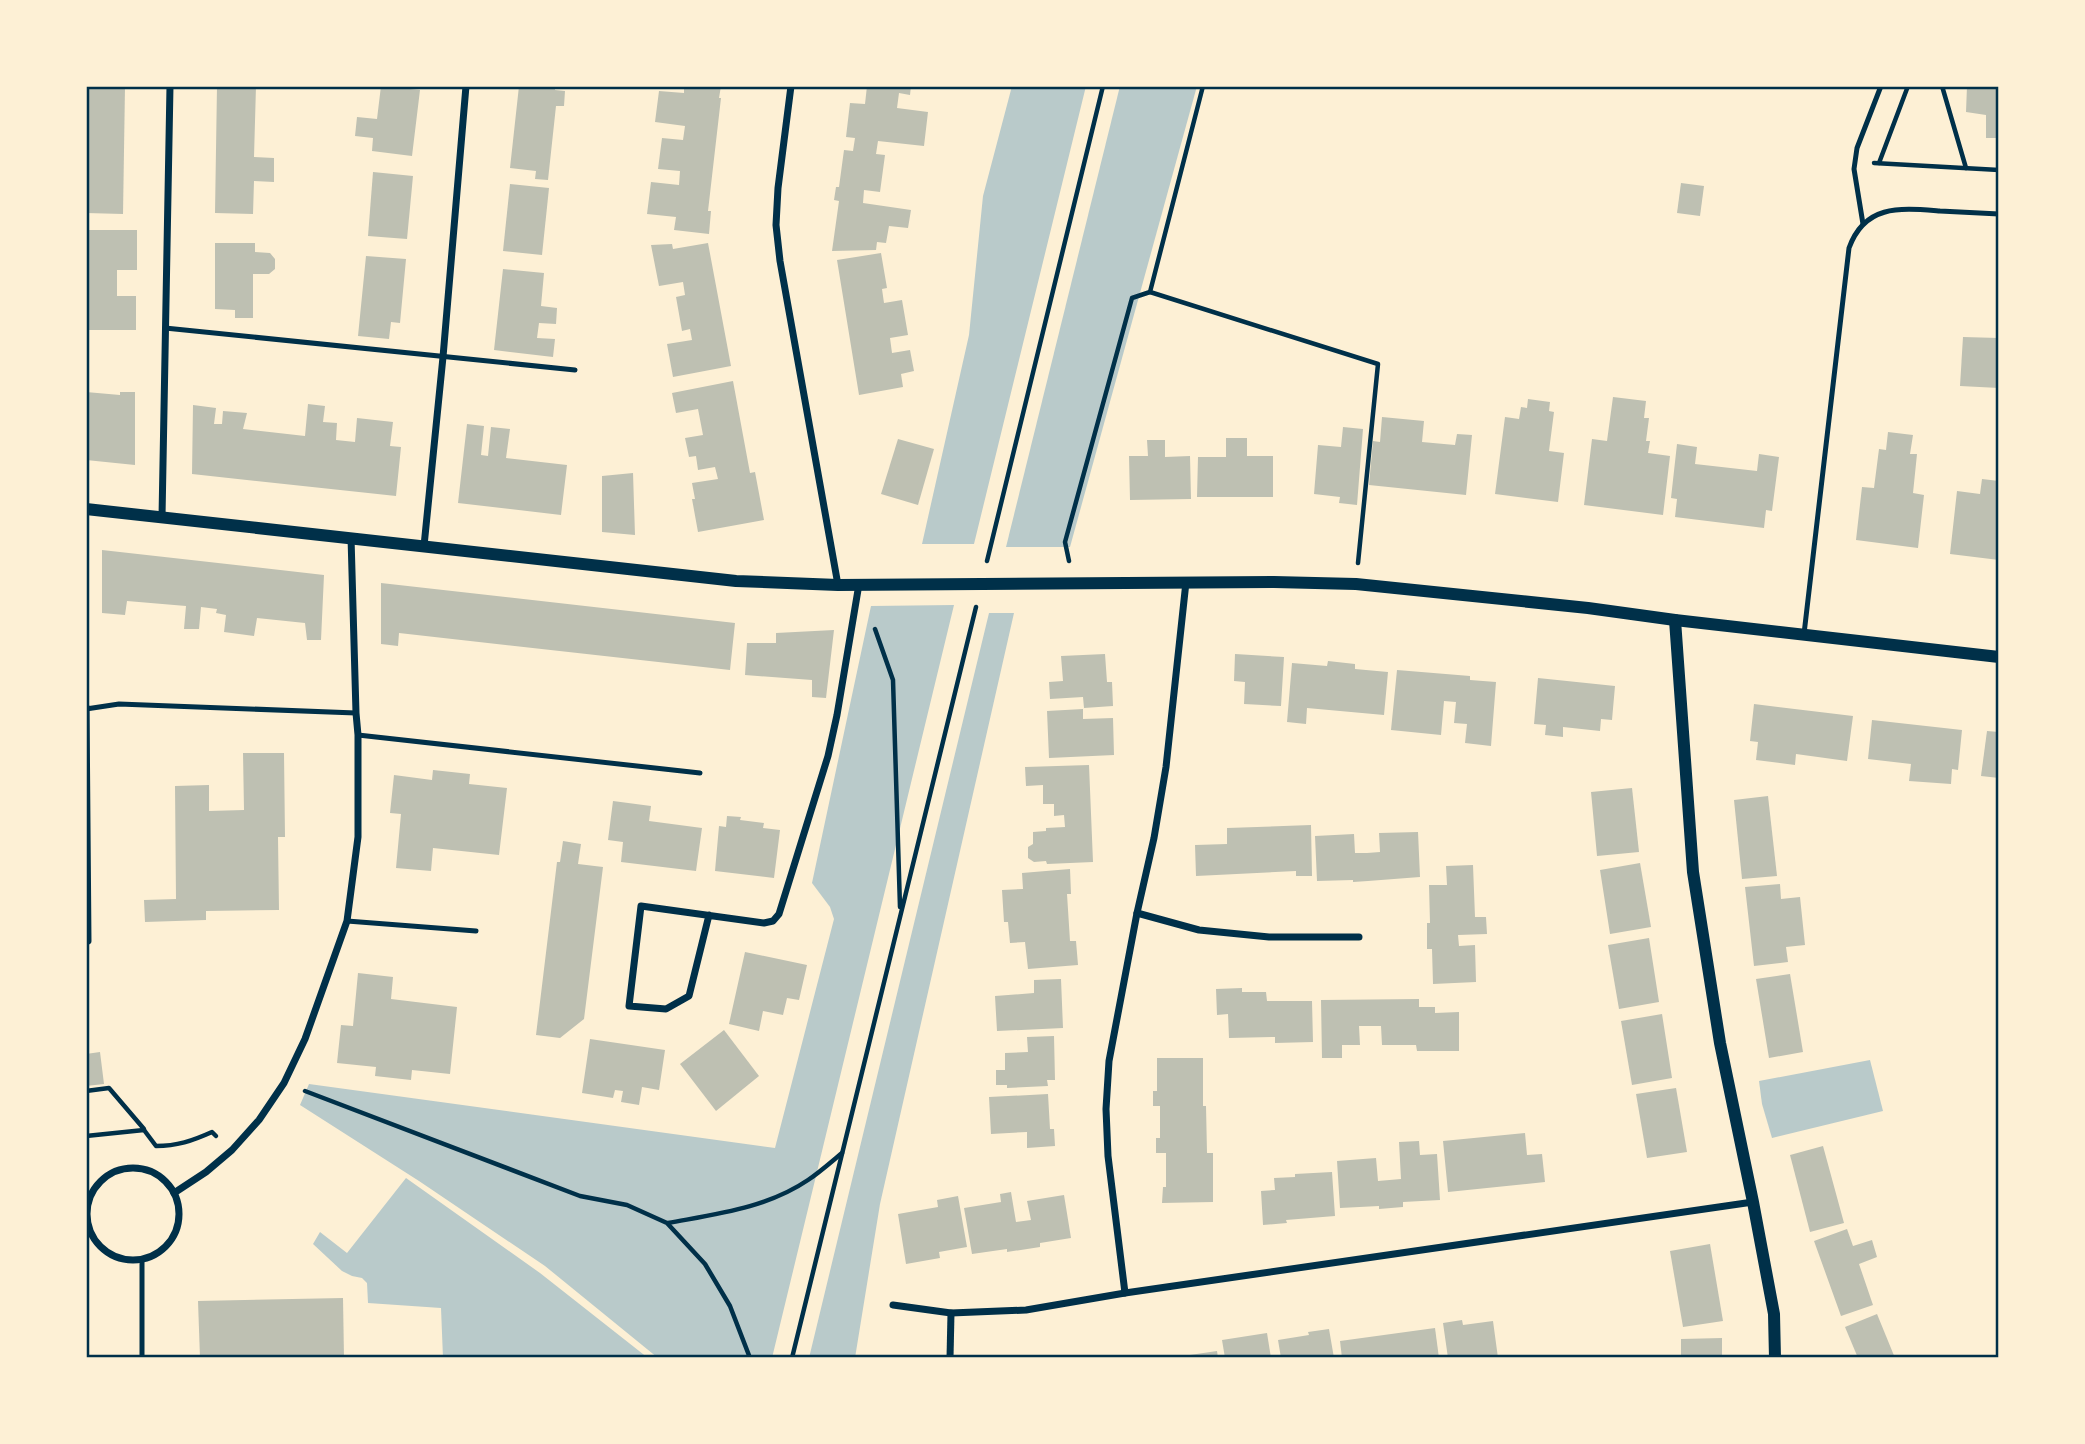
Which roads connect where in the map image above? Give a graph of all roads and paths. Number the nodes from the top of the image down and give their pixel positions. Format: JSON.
{"nodes":[{"id":1,"x":170,"y":86,"type":"edge"},
{"id":2,"x":466,"y":86,"type":"edge"},
{"id":3,"x":791,"y":86,"type":"edge"},
{"id":4,"x":1103,"y":86,"type":"edge"},
{"id":5,"x":1203,"y":86,"type":"edge"},
{"id":6,"x":1881,"y":86,"type":"edge"},
{"id":7,"x":1908,"y":86,"type":"edge"},
{"id":8,"x":1942,"y":86,"type":"edge"},
{"id":9,"x":1855,"y":162,"type":"junction"},
{"id":10,"x":1879,"y":163,"type":"junction"},
{"id":11,"x":1966,"y":168,"type":"junction"},
{"id":12,"x":1999,"y":170,"type":"edge"},
{"id":13,"x":1999,"y":214,"type":"edge"},
{"id":14,"x":1863,"y":223,"type":"junction"},
{"id":15,"x":1150,"y":292,"type":"junction"},
{"id":16,"x":165,"y":328,"type":"junction"},
{"id":17,"x":443,"y":357,"type":"junction"},
{"id":18,"x":575,"y":370,"type":"dead end"},
{"id":19,"x":86,"y":509,"type":"edge"},
{"id":20,"x":162,"y":517,"type":"junction"},
{"id":21,"x":351,"y":537,"type":"junction"},
{"id":22,"x":424,"y":546,"type":"junction"},
{"id":23,"x":987,"y":561,"type":"dead end"},
{"id":24,"x":1069,"y":582,"type":"junction"},
{"id":25,"x":1186,"y":582,"type":"junction"},
{"id":26,"x":859,"y":584,"type":"junction"},
{"id":27,"x":1356,"y":584,"type":"junction"},
{"id":28,"x":838,"y":585,"type":"junction"},
{"id":29,"x":977,"y":602,"type":"dead end"},
{"id":30,"x":854,"y":610,"type":"junction"},
{"id":31,"x":1675,"y":620,"type":"junction"},
{"id":32,"x":1804,"y":634,"type":"junction"},
{"id":33,"x":1999,"y":657,"type":"edge"},
{"id":34,"x":86,"y":708,"type":"edge"},
{"id":35,"x":356,"y":713,"type":"junction"},
{"id":36,"x":359,"y":735,"type":"junction"},
{"id":37,"x":700,"y":773,"type":"dead end"},
{"id":38,"x":1137,"y":913,"type":"junction"},
{"id":39,"x":901,"y":914,"type":"junction"},
{"id":40,"x":709,"y":915,"type":"junction"},
{"id":41,"x":347,"y":921,"type":"junction"},
{"id":42,"x":476,"y":931,"type":"dead end"},
{"id":43,"x":1359,"y":937,"type":"dead end"},
{"id":44,"x":88,"y":941,"type":"dead end"},
{"id":45,"x":284,"y":1083,"type":"junction"},
{"id":46,"x":86,"y":1091,"type":"edge"},
{"id":47,"x":144,"y":1130,"type":"junction"},
{"id":48,"x":86,"y":1136,"type":"edge"},
{"id":49,"x":232,"y":1150,"type":"junction"},
{"id":50,"x":842,"y":1152,"type":"junction"},
{"id":51,"x":174,"y":1192,"type":"junction"},
{"id":52,"x":1753,"y":1202,"type":"junction"},
{"id":53,"x":667,"y":1223,"type":"junction"},
{"id":54,"x":142,"y":1259,"type":"junction"},
{"id":55,"x":1125,"y":1293,"type":"junction"},
{"id":56,"x":893,"y":1305,"type":"dead end"},
{"id":57,"x":951,"y":1313,"type":"junction"},
{"id":58,"x":142,"y":1358,"type":"edge"},
{"id":59,"x":750,"y":1358,"type":"edge"},
{"id":60,"x":792,"y":1358,"type":"edge"},
{"id":61,"x":950,"y":1358,"type":"edge"},
{"id":62,"x":1775,"y":1358,"type":"edge"}],
"edges":[{"from":1,"to":16,"type":"street"},
{"from":2,"to":17,"type":"street"},
{"from":3,"to":28,"type":"street"},
{"from":4,"to":23,"type":"path"},
{"from":5,"to":15,"type":"path"},
{"from":6,"to":9,"type":"lane"},
{"from":7,"to":10,"type":"path"},
{"from":8,"to":11,"type":"path"},
{"from":9,"to":10,"type":"path"},
{"from":9,"to":14,"type":"lane"},
{"from":10,"to":11,"type":"path"},
{"from":11,"to":12,"type":"path"},
{"from":13,"to":14,"type":"lane"},
{"from":14,"to":32,"type":"lane"},
{"from":15,"to":24,"type":"path"},
{"from":15,"to":27,"type":"path"},
{"from":16,"to":17,"type":"lane"},
{"from":16,"to":20,"type":"street"},
{"from":17,"to":18,"type":"lane"},
{"from":17,"to":22,"type":"street"},
{"from":19,"to":20,"type":"street"},
{"from":20,"to":21,"type":"street"},
{"from":21,"to":22,"type":"street"},
{"from":21,"to":35,"type":"street"},
{"from":22,"to":28,"type":"street"},
{"from":24,"to":25,"type":"street"},
{"from":24,"to":26,"type":"street"},
{"from":25,"to":27,"type":"street"},
{"from":25,"to":38,"type":"street"},
{"from":26,"to":28,"type":"street"},
{"from":26,"to":30,"type":"street"},
{"from":27,"to":31,"type":"street"},
{"from":29,"to":39,"type":"path"},
{"from":30,"to":39,"type":"path"},
{"from":30,"to":40,"type":"street"},
{"from":31,"to":32,"type":"street"},
{"from":31,"to":52,"type":"street"},
{"from":32,"to":33,"type":"street"},
{"from":34,"to":35,"type":"lane"},
{"from":34,"to":44,"type":"street"},
{"from":35,"to":36,"type":"street"},
{"from":36,"to":37,"type":"lane"},
{"from":36,"to":41,"type":"street"},
{"from":38,"to":43,"type":"street"},
{"from":38,"to":55,"type":"street"},
{"from":39,"to":50,"type":"path"},
{"from":40,"to":40,"type":"street"},
{"from":41,"to":42,"type":"lane"},
{"from":41,"to":45,"type":"street"},
{"from":45,"to":49,"type":"street"},
{"from":45,"to":53,"type":"path"},
{"from":46,"to":47,"type":"path"},
{"from":47,"to":48,"type":"path"},
{"from":47,"to":49,"type":"path"},
{"from":49,"to":51,"type":"street"},
{"from":50,"to":53,"type":"path"},
{"from":50,"to":60,"type":"path"},
{"from":51,"to":54,"type":"street"},
{"from":51,"to":54,"type":"street"},
{"from":52,"to":55,"type":"street"},
{"from":52,"to":62,"type":"street"},
{"from":53,"to":59,"type":"path"},
{"from":54,"to":58,"type":"lane"},
{"from":55,"to":57,"type":"street"},
{"from":56,"to":57,"type":"street"},
{"from":57,"to":61,"type":"street"}]}
